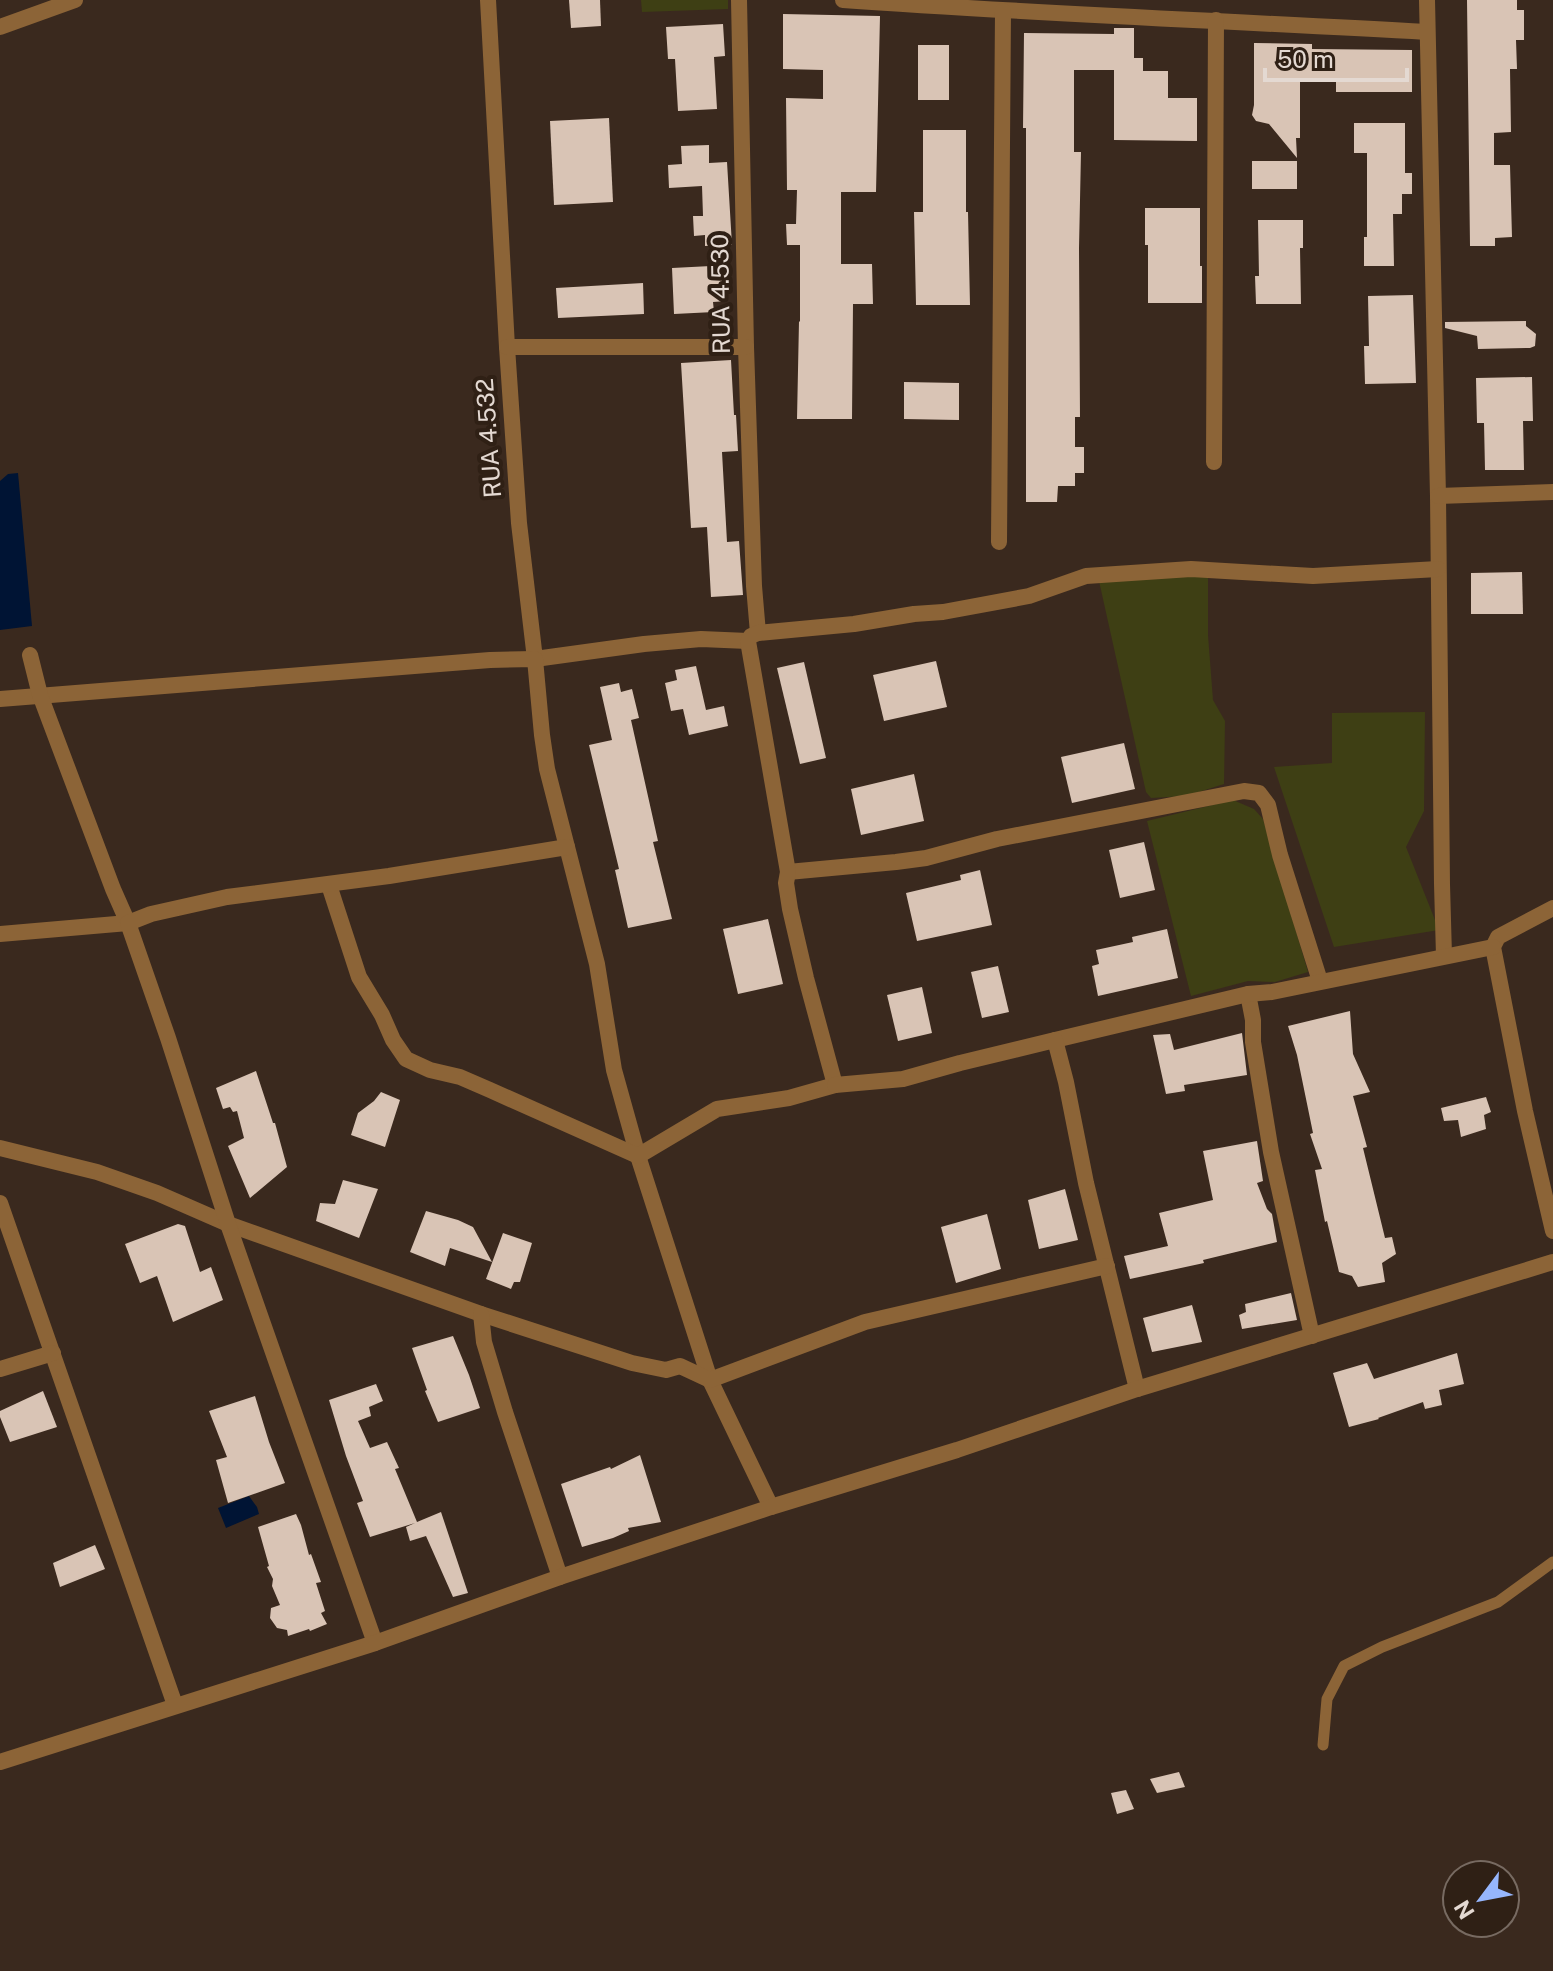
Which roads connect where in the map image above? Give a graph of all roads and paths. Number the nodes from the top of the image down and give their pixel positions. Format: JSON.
{"nodes":[{"id":1,"x":75,"y":0,"type":"edge"},
{"id":2,"x":488,"y":0,"type":"edge"},
{"id":3,"x":739,"y":0,"type":"edge"},
{"id":4,"x":843,"y":0,"type":"edge"},
{"id":5,"x":1427,"y":0,"type":"edge"},
{"id":6,"x":1003,"y":11,"type":"junction"},
{"id":7,"x":1216,"y":20,"type":"junction"},
{"id":8,"x":0,"y":27,"type":"edge"},
{"id":9,"x":1427,"y":32,"type":"junction"},
{"id":10,"x":507,"y":347,"type":"junction"},
{"id":11,"x":746,"y":347,"type":"junction"},
{"id":12,"x":1214,"y":462,"type":"dead end"},
{"id":13,"x":1553,"y":492,"type":"edge"},
{"id":14,"x":1438,"y":496,"type":"junction"},
{"id":15,"x":999,"y":542,"type":"dead end"},
{"id":16,"x":1438,"y":569,"type":"junction"},
{"id":17,"x":753,"y":637,"type":"junction"},
{"id":18,"x":30,"y":655,"type":"dead end"},
{"id":19,"x":535,"y":659,"type":"junction"},
{"id":20,"x":40,"y":695,"type":"junction"},
{"id":21,"x":0,"y":699,"type":"edge"},
{"id":22,"x":567,"y":847,"type":"junction"},
{"id":23,"x":788,"y":872,"type":"junction"},
{"id":24,"x":329,"y":885,"type":"junction"},
{"id":25,"x":1553,"y":908,"type":"edge"},
{"id":26,"x":128,"y":923,"type":"junction"},
{"id":27,"x":0,"y":934,"type":"edge"},
{"id":28,"x":1493,"y":947,"type":"junction"},
{"id":29,"x":1444,"y":956,"type":"junction"},
{"id":30,"x":1320,"y":981,"type":"junction"},
{"id":31,"x":1248,"y":994,"type":"junction"},
{"id":32,"x":1055,"y":1040,"type":"junction"},
{"id":33,"x":835,"y":1085,"type":"junction"},
{"id":34,"x":0,"y":1148,"type":"edge"},
{"id":35,"x":638,"y":1156,"type":"junction"},
{"id":36,"x":0,"y":1203,"type":"edge"},
{"id":37,"x":228,"y":1224,"type":"junction"},
{"id":38,"x":1553,"y":1231,"type":"edge"},
{"id":39,"x":1553,"y":1262,"type":"edge"},
{"id":40,"x":1107,"y":1266,"type":"junction"},
{"id":41,"x":481,"y":1314,"type":"junction"},
{"id":42,"x":1312,"y":1336,"type":"junction"},
{"id":43,"x":53,"y":1353,"type":"junction"},
{"id":44,"x":0,"y":1369,"type":"edge"},
{"id":45,"x":710,"y":1380,"type":"junction"},
{"id":46,"x":1137,"y":1389,"type":"junction"},
{"id":47,"x":771,"y":1507,"type":"junction"},
{"id":48,"x":1553,"y":1562,"type":"edge"},
{"id":49,"x":560,"y":1577,"type":"junction"},
{"id":50,"x":375,"y":1643,"type":"junction"},
{"id":51,"x":175,"y":1705,"type":"junction"},
{"id":52,"x":1323,"y":1745,"type":"dead end"},
{"id":53,"x":0,"y":1762,"type":"edge"}],
"edges":[{"from":1,"to":8,"type":"street"},
{"from":2,"to":10,"type":"street","name":"RUA 4.532"},
{"from":3,"to":11,"type":"street","name":"RUA 4.530"},
{"from":4,"to":6,"type":"street"},
{"from":5,"to":9,"type":"street"},
{"from":6,"to":7,"type":"street"},
{"from":6,"to":15,"type":"street"},
{"from":7,"to":9,"type":"street"},
{"from":7,"to":12,"type":"street"},
{"from":9,"to":14,"type":"street"},
{"from":10,"to":11,"type":"street"},
{"from":10,"to":19,"type":"street","name":"RUA 4.532"},
{"from":11,"to":17,"type":"street","name":"RUA 4.530"},
{"from":13,"to":14,"type":"street"},
{"from":14,"to":16,"type":"street"},
{"from":16,"to":17,"type":"street"},
{"from":16,"to":29,"type":"street"},
{"from":17,"to":19,"type":"street"},
{"from":17,"to":23,"type":"street","name":"RUA 4.530"},
{"from":18,"to":20,"type":"street"},
{"from":19,"to":20,"type":"street"},
{"from":19,"to":22,"type":"street","name":"RUA 4.532"},
{"from":20,"to":21,"type":"street"},
{"from":20,"to":26,"type":"street"},
{"from":22,"to":24,"type":"street"},
{"from":22,"to":35,"type":"street","name":"RUA 4.532"},
{"from":23,"to":30,"type":"street"},
{"from":23,"to":33,"type":"street","name":"RUA 4.530"},
{"from":24,"to":26,"type":"street"},
{"from":24,"to":35,"type":"street"},
{"from":25,"to":28,"type":"street"},
{"from":26,"to":27,"type":"street"},
{"from":26,"to":37,"type":"street"},
{"from":28,"to":29,"type":"street"},
{"from":28,"to":38,"type":"street"},
{"from":29,"to":30,"type":"street"},
{"from":30,"to":31,"type":"street"},
{"from":31,"to":32,"type":"street"},
{"from":31,"to":42,"type":"street"},
{"from":32,"to":33,"type":"street"},
{"from":32,"to":40,"type":"street"},
{"from":33,"to":35,"type":"street"},
{"from":34,"to":37,"type":"street"},
{"from":35,"to":45,"type":"street","name":"RUA 4.532"},
{"from":36,"to":43,"type":"street"},
{"from":37,"to":41,"type":"street"},
{"from":37,"to":50,"type":"street"},
{"from":39,"to":42,"type":"street"},
{"from":40,"to":45,"type":"street"},
{"from":40,"to":46,"type":"street"},
{"from":41,"to":45,"type":"street"},
{"from":41,"to":49,"type":"street"},
{"from":42,"to":46,"type":"street"},
{"from":43,"to":44,"type":"street"},
{"from":43,"to":51,"type":"street"},
{"from":45,"to":47,"type":"street","name":"RUA 4.532"},
{"from":46,"to":47,"type":"street"},
{"from":47,"to":49,"type":"street"},
{"from":48,"to":52,"type":"lane"},
{"from":49,"to":50,"type":"street"},
{"from":50,"to":51,"type":"street"},
{"from":51,"to":53,"type":"street"}]}
